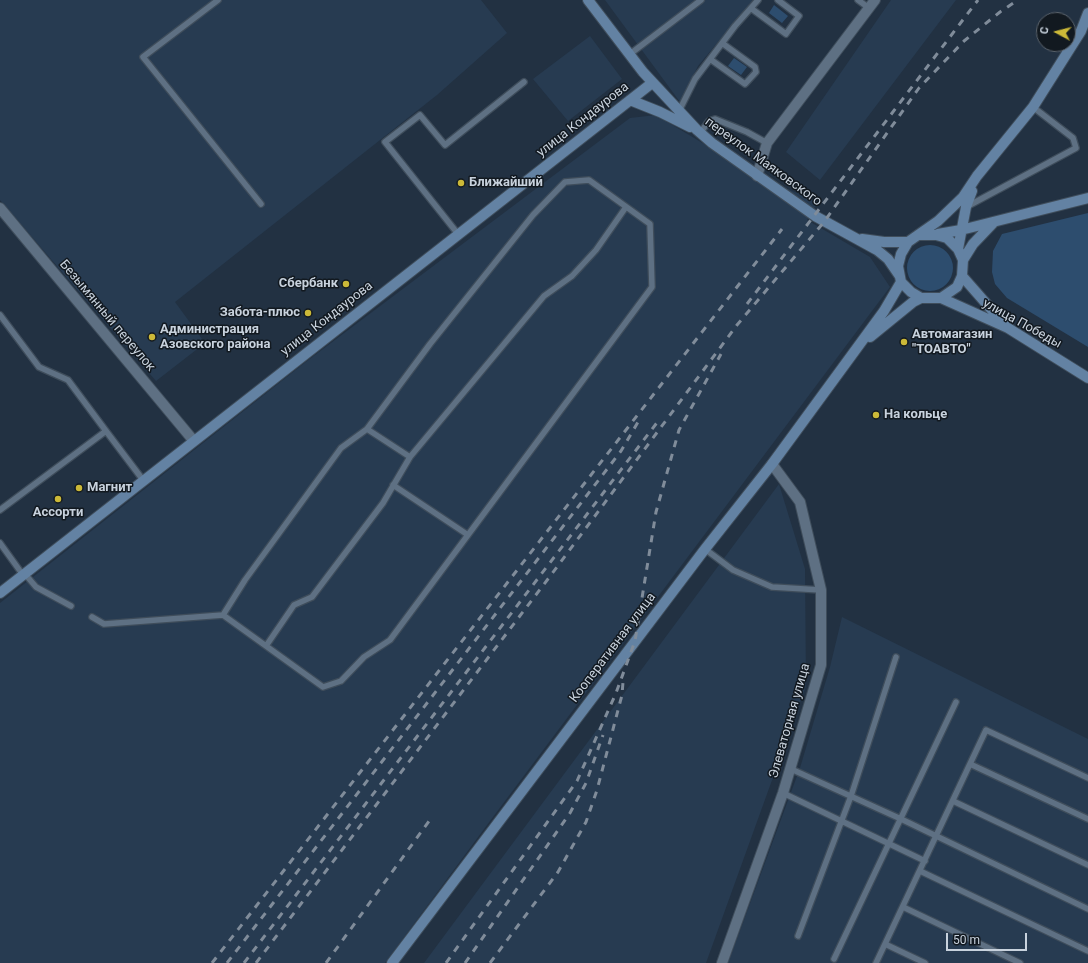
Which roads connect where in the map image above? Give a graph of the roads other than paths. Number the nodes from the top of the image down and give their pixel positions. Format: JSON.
{"nodes":[{"id":1,"x":218,"y":0,"type":"edge"},
{"id":2,"x":588,"y":0,"type":"edge"},
{"id":3,"x":701,"y":0,"type":"edge"},
{"id":4,"x":758,"y":0,"type":"edge"},
{"id":5,"x":778,"y":0,"type":"edge"},
{"id":6,"x":858,"y":0,"type":"edge"},
{"id":7,"x":872,"y":4,"type":"edge"},
{"id":8,"x":752,"y":9,"type":"junction"},
{"id":9,"x":1088,"y":13,"type":"edge"},
{"id":10,"x":722,"y":43,"type":"junction"},
{"id":11,"x":630,"y":54,"type":"junction"},
{"id":12,"x":710,"y":59,"type":"junction"},
{"id":13,"x":524,"y":82,"type":"dead end"},
{"id":14,"x":652,"y":83,"type":"junction"},
{"id":15,"x":630,"y":100,"type":"junction"},
{"id":16,"x":1033,"y":107,"type":"junction"},
{"id":17,"x":679,"y":111,"type":"junction"},
{"id":18,"x":698,"y":132,"type":"junction"},
{"id":19,"x":767,"y":143,"type":"junction"},
{"id":20,"x":757,"y":176,"type":"junction"},
{"id":21,"x":977,"y":176,"type":"junction"},
{"id":22,"x":1088,"y":198,"type":"edge"},
{"id":23,"x":261,"y":204,"type":"dead end"},
{"id":24,"x":626,"y":207,"type":"junction"},
{"id":25,"x":966,"y":207,"type":"junction"},
{"id":26,"x":0,"y":208,"type":"edge"},
{"id":27,"x":994,"y":222,"type":"junction"},
{"id":28,"x":961,"y":230,"type":"junction"},
{"id":29,"x":458,"y":234,"type":"junction"},
{"id":30,"x":936,"y":234,"type":"junction"},
{"id":31,"x":918,"y":235,"type":"junction"},
{"id":32,"x":857,"y":238,"type":"junction"},
{"id":33,"x":908,"y":242,"type":"junction"},
{"id":34,"x":958,"y":249,"type":"junction"},
{"id":35,"x":963,"y":260,"type":"junction"},
{"id":36,"x":962,"y":276,"type":"junction"},
{"id":37,"x":900,"y":278,"type":"junction"},
{"id":38,"x":921,"y":298,"type":"junction"},
{"id":39,"x":941,"y":298,"type":"junction"},
{"id":40,"x":0,"y":315,"type":"edge"},
{"id":41,"x":1008,"y":328,"type":"junction"},
{"id":42,"x":856,"y":349,"type":"junction"},
{"id":43,"x":1088,"y":378,"type":"edge"},
{"id":44,"x":367,"y":429,"type":"junction"},
{"id":45,"x":106,"y":431,"type":"junction"},
{"id":46,"x":194,"y":440,"type":"junction"},
{"id":47,"x":410,"y":457,"type":"junction"},
{"id":48,"x":772,"y":464,"type":"junction"},
{"id":49,"x":143,"y":480,"type":"junction"},
{"id":50,"x":393,"y":485,"type":"junction"},
{"id":51,"x":0,"y":510,"type":"edge"},
{"id":52,"x":468,"y":535,"type":"junction"},
{"id":53,"x":0,"y":544,"type":"edge"},
{"id":54,"x":705,"y":549,"type":"junction"},
{"id":55,"x":24,"y":574,"type":"junction"},
{"id":56,"x":820,"y":590,"type":"junction"},
{"id":57,"x":0,"y":593,"type":"edge"},
{"id":58,"x":71,"y":606,"type":"dead end"},
{"id":59,"x":223,"y":615,"type":"junction"},
{"id":60,"x":92,"y":617,"type":"dead end"},
{"id":61,"x":266,"y":646,"type":"junction"},
{"id":62,"x":896,"y":657,"type":"dead end"},
{"id":63,"x":956,"y":702,"type":"dead end"},
{"id":64,"x":970,"y":764,"type":"junction"},
{"id":65,"x":790,"y":769,"type":"junction"},
{"id":66,"x":1088,"y":778,"type":"edge"},
{"id":67,"x":783,"y":793,"type":"junction"},
{"id":68,"x":851,"y":796,"type":"junction"},
{"id":69,"x":953,"y":800,"type":"junction"},
{"id":70,"x":901,"y":819,"type":"junction"},
{"id":71,"x":1088,"y":819,"type":"edge"},
{"id":72,"x":841,"y":821,"type":"junction"},
{"id":73,"x":936,"y":837,"type":"junction"},
{"id":74,"x":888,"y":844,"type":"junction"},
{"id":75,"x":925,"y":861,"type":"junction"},
{"id":76,"x":1088,"y":865,"type":"edge"},
{"id":77,"x":920,"y":871,"type":"junction"},
{"id":78,"x":902,"y":907,"type":"junction"},
{"id":79,"x":1088,"y":909,"type":"edge"},
{"id":80,"x":798,"y":936,"type":"dead end"},
{"id":81,"x":885,"y":944,"type":"junction"},
{"id":82,"x":1088,"y":951,"type":"edge"},
{"id":83,"x":834,"y":959,"type":"dead end"},
{"id":84,"x":392,"y":963,"type":"edge"},
{"id":85,"x":722,"y":963,"type":"edge"},
{"id":86,"x":876,"y":963,"type":"edge"},
{"id":87,"x":925,"y":963,"type":"edge"},
{"id":88,"x":1020,"y":963,"type":"edge"}],
"edges":[{"from":1,"to":23,"type":"lane"},
{"from":2,"to":11,"type":"main road","name":"переулок Маяковского"},
{"from":3,"to":11,"type":"lane"},
{"from":4,"to":8,"type":"lane"},
{"from":5,"to":8,"type":"lane"},
{"from":6,"to":7,"type":"lane"},
{"from":7,"to":19,"type":"street"},
{"from":8,"to":10,"type":"lane"},
{"from":9,"to":16,"type":"main road"},
{"from":10,"to":12,"type":"lane"},
{"from":10,"to":12,"type":"lane"},
{"from":11,"to":14,"type":"main road","name":"переулок Маяковского"},
{"from":12,"to":17,"type":"lane"},
{"from":13,"to":29,"type":"lane"},
{"from":14,"to":15,"type":"main road","name":"улица Кондаурова"},
{"from":14,"to":17,"type":"main road","name":"переулок Маяковского"},
{"from":15,"to":18,"type":"main road"},
{"from":15,"to":29,"type":"main road","name":"улица Кондаурова"},
{"from":16,"to":21,"type":"main road"},
{"from":16,"to":25,"type":"lane"},
{"from":17,"to":18,"type":"main road","name":"переулок Маяковского"},
{"from":18,"to":19,"type":"lane"},
{"from":18,"to":20,"type":"main road","name":"переулок Маяковского"},
{"from":19,"to":20,"type":"street"},
{"from":20,"to":32,"type":"main road","name":"переулок Маяковского"},
{"from":21,"to":25,"type":"main road"},
{"from":21,"to":31,"type":"main road"},
{"from":22,"to":27,"type":"main road"},
{"from":24,"to":44,"type":"lane"},
{"from":24,"to":47,"type":"lane"},
{"from":24,"to":52,"type":"lane"},
{"from":25,"to":28,"type":"main road"},
{"from":26,"to":46,"type":"street","name":"Безымянный переулок"},
{"from":27,"to":28,"type":"main road"},
{"from":27,"to":35,"type":"main road"},
{"from":28,"to":30,"type":"main road"},
{"from":28,"to":34,"type":"main road"},
{"from":29,"to":46,"type":"main road","name":"улица Кондаурова"},
{"from":30,"to":31,"type":"main road"},
{"from":30,"to":34,"type":"main road"},
{"from":31,"to":33,"type":"main road"},
{"from":32,"to":33,"type":"main road"},
{"from":32,"to":37,"type":"main road"},
{"from":33,"to":37,"type":"main road"},
{"from":34,"to":35,"type":"main road"},
{"from":35,"to":36,"type":"main road"},
{"from":36,"to":39,"type":"main road"},
{"from":36,"to":41,"type":"main road"},
{"from":37,"to":38,"type":"main road"},
{"from":37,"to":42,"type":"main road","name":"Кооперативная улица"},
{"from":38,"to":39,"type":"main road"},
{"from":38,"to":42,"type":"main road","name":"Кооперативная улица"},
{"from":39,"to":41,"type":"main road","name":"улица Победы"},
{"from":40,"to":45,"type":"lane"},
{"from":41,"to":43,"type":"main road","name":"улица Победы"},
{"from":42,"to":48,"type":"main road","name":"Кооперативная улица"},
{"from":44,"to":47,"type":"lane"},
{"from":44,"to":59,"type":"lane"},
{"from":45,"to":49,"type":"lane"},
{"from":45,"to":51,"type":"lane"},
{"from":46,"to":49,"type":"main road","name":"улица Кондаурова"},
{"from":47,"to":50,"type":"lane"},
{"from":48,"to":54,"type":"main road","name":"Кооперативная улица"},
{"from":48,"to":56,"type":"street","name":"Элеваторная улица"},
{"from":49,"to":55,"type":"main road","name":"улица Кондаурова"},
{"from":50,"to":52,"type":"lane"},
{"from":50,"to":61,"type":"lane"},
{"from":52,"to":61,"type":"lane"},
{"from":53,"to":55,"type":"lane"},
{"from":54,"to":56,"type":"lane"},
{"from":54,"to":84,"type":"main road","name":"Кооперативная улица"},
{"from":55,"to":57,"type":"main road","name":"улица Кондаурова"},
{"from":55,"to":58,"type":"lane"},
{"from":56,"to":65,"type":"street","name":"Элеваторная улица"},
{"from":59,"to":60,"type":"lane"},
{"from":59,"to":61,"type":"lane"},
{"from":62,"to":68,"type":"lane"},
{"from":63,"to":70,"type":"lane"},
{"from":64,"to":66,"type":"lane"},
{"from":64,"to":69,"type":"lane"},
{"from":64,"to":71,"type":"lane"},
{"from":65,"to":67,"type":"street","name":"Элеваторная улица"},
{"from":65,"to":68,"type":"lane"},
{"from":67,"to":72,"type":"lane"},
{"from":67,"to":85,"type":"street","name":"Элеваторная улица"},
{"from":68,"to":70,"type":"lane"},
{"from":68,"to":72,"type":"lane"},
{"from":69,"to":73,"type":"lane"},
{"from":69,"to":76,"type":"lane"},
{"from":70,"to":73,"type":"lane"},
{"from":70,"to":74,"type":"lane"},
{"from":72,"to":74,"type":"lane"},
{"from":72,"to":80,"type":"lane"},
{"from":73,"to":75,"type":"lane"},
{"from":73,"to":79,"type":"lane"},
{"from":74,"to":75,"type":"lane"},
{"from":74,"to":83,"type":"lane"},
{"from":75,"to":77,"type":"lane"},
{"from":77,"to":78,"type":"lane"},
{"from":77,"to":82,"type":"lane"},
{"from":78,"to":81,"type":"lane"},
{"from":78,"to":88,"type":"lane"},
{"from":81,"to":86,"type":"lane"},
{"from":81,"to":87,"type":"lane"}]}
